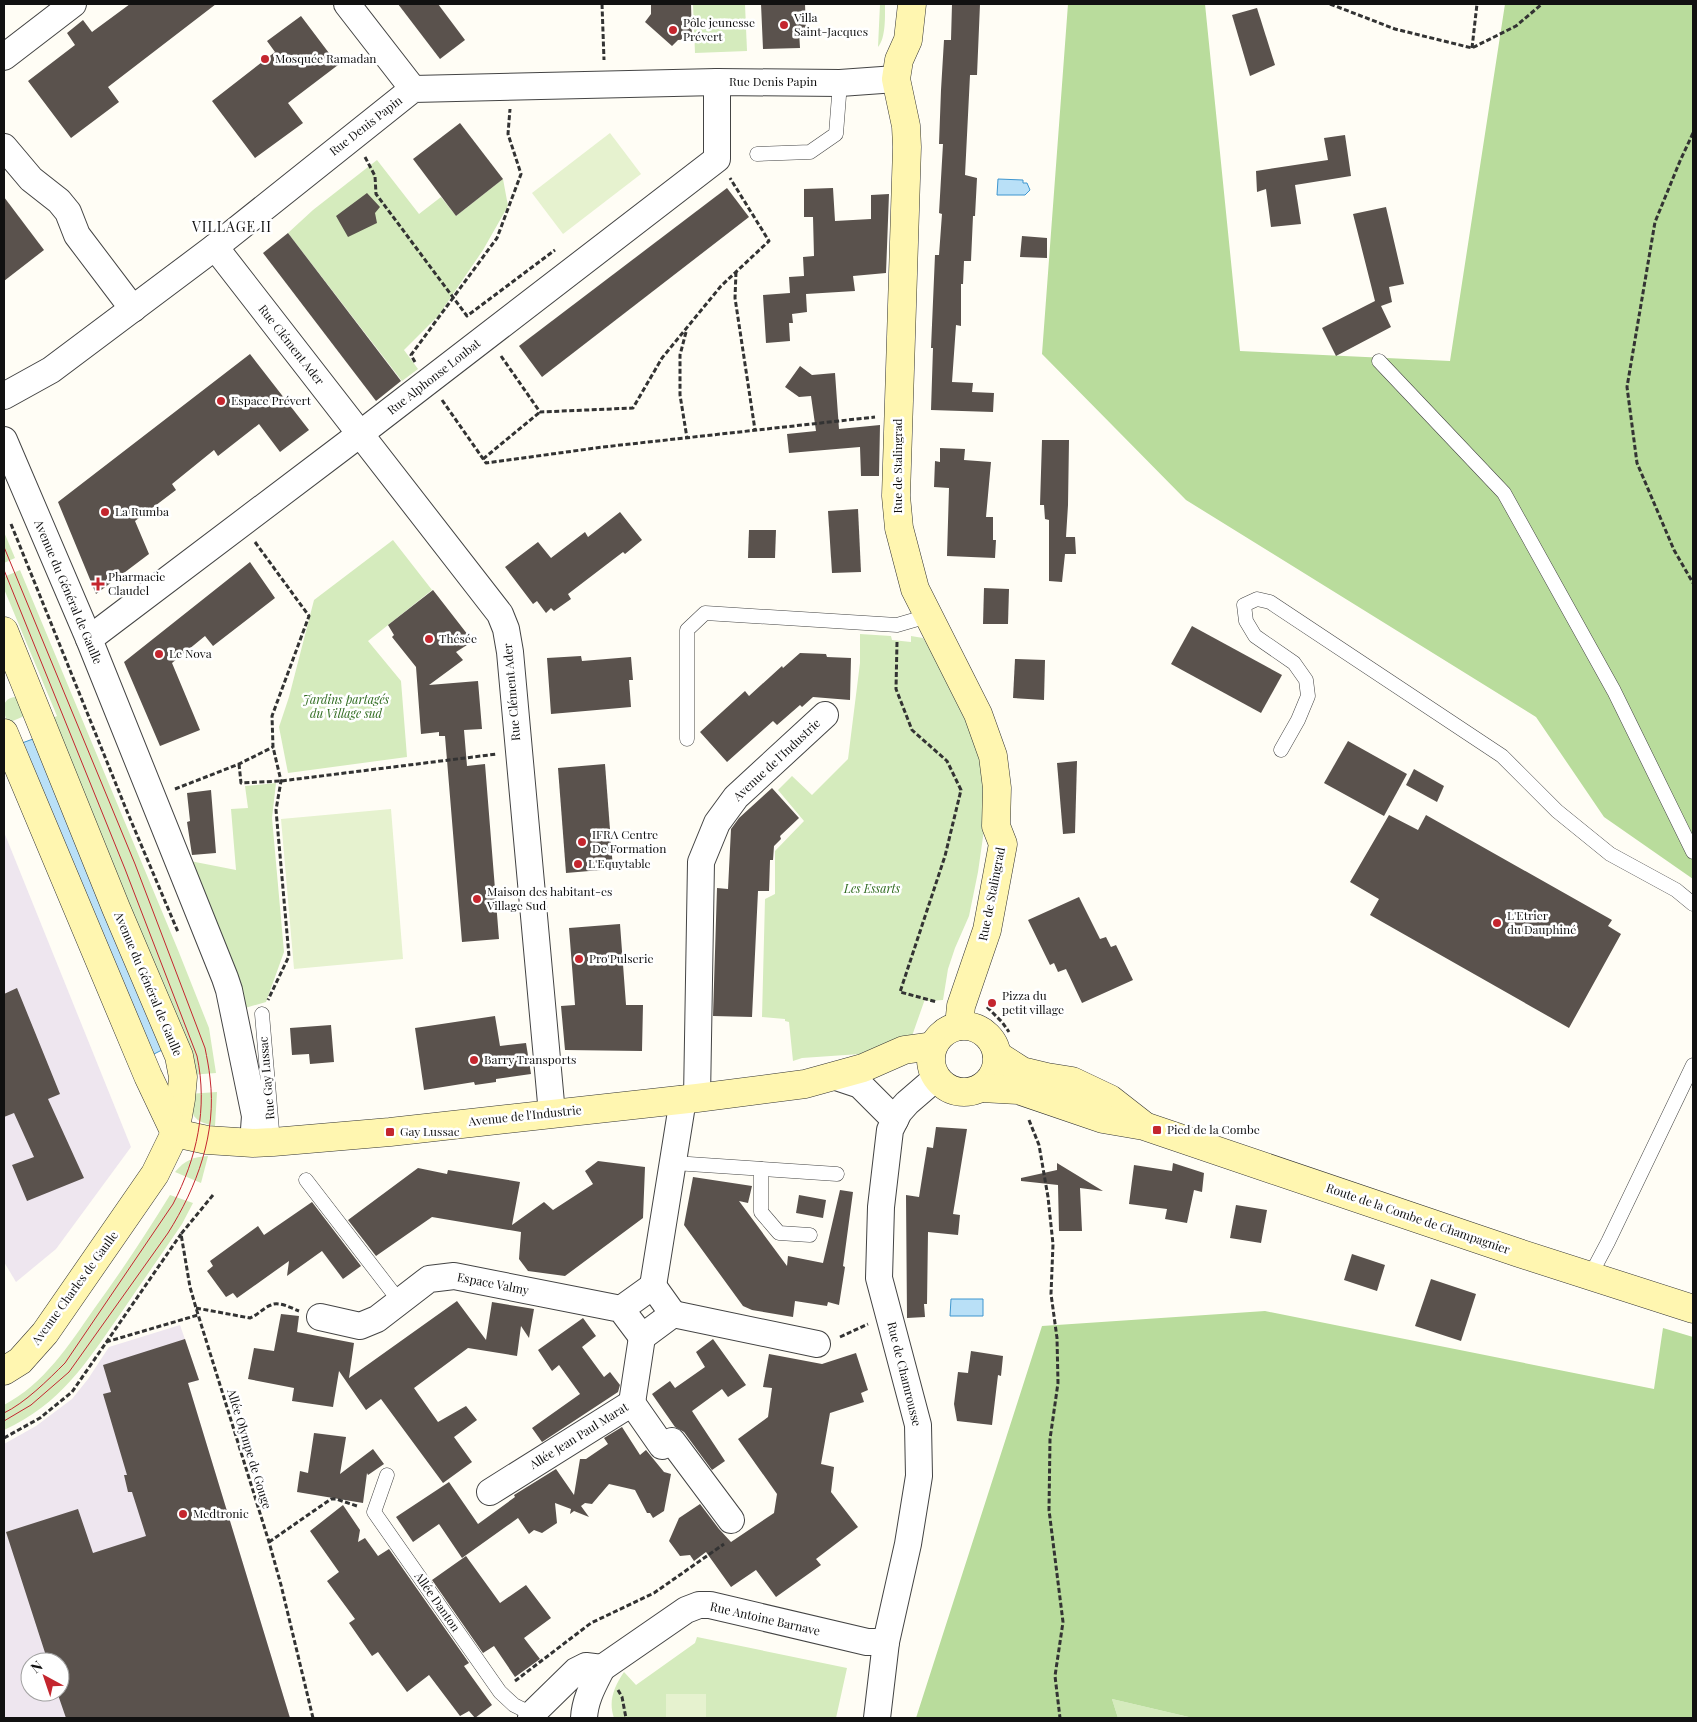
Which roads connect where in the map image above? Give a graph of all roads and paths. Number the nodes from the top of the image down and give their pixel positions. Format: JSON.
{"nodes":[{"id":1,"x":73,"y":4,"type":"edge"},
{"id":2,"x":347,"y":4,"type":"edge"},
{"id":3,"x":602,"y":4,"type":"edge"},
{"id":4,"x":912,"y":4,"type":"edge"},
{"id":5,"x":1330,"y":4,"type":"edge"},
{"id":6,"x":1477,"y":4,"type":"edge"},
{"id":7,"x":1542,"y":4,"type":"edge"},
{"id":8,"x":1472,"y":48,"type":"junction"},
{"id":9,"x":4,"y":57,"type":"edge"},
{"id":10,"x":595,"y":61,"type":"dead end"},
{"id":11,"x":896,"y":80,"type":"junction"},
{"id":12,"x":717,"y":82,"type":"junction"},
{"id":13,"x":840,"y":83,"type":"junction"},
{"id":14,"x":511,"y":87,"type":"junction"},
{"id":15,"x":413,"y":89,"type":"junction"},
{"id":16,"x":1693,"y":133,"type":"edge"},
{"id":17,"x":354,"y":136,"type":"junction"},
{"id":18,"x":4,"y":147,"type":"edge"},
{"id":19,"x":758,"y":154,"type":"dead end"},
{"id":20,"x":718,"y":159,"type":"junction"},
{"id":21,"x":215,"y":247,"type":"junction"},
{"id":22,"x":555,"y":250,"type":"dead end"},
{"id":23,"x":736,"y":271,"type":"junction"},
{"id":24,"x":454,"y":298,"type":"junction"},
{"id":25,"x":133,"y":308,"type":"junction"},
{"id":26,"x":686,"y":329,"type":"junction"},
{"id":27,"x":487,"y":336,"type":"junction"},
{"id":28,"x":1379,"y":361,"type":"dead end"},
{"id":29,"x":428,"y":381,"type":"junction"},
{"id":30,"x":4,"y":396,"type":"edge"},
{"id":31,"x":540,"y":412,"type":"junction"},
{"id":32,"x":898,"y":418,"type":"junction"},
{"id":33,"x":755,"y":430,"type":"junction"},
{"id":34,"x":360,"y":434,"type":"junction"},
{"id":35,"x":687,"y":438,"type":"junction"},
{"id":36,"x":4,"y":440,"type":"edge"},
{"id":37,"x":483,"y":459,"type":"junction"},
{"id":38,"x":10,"y":521,"type":"dead end"},
{"id":39,"x":241,"y":523,"type":"junction"},
{"id":40,"x":1693,"y":583,"type":"edge"},
{"id":41,"x":928,"y":616,"type":"junction"},
{"id":42,"x":897,"y":625,"type":"junction"},
{"id":43,"x":4,"y":632,"type":"edge"},
{"id":44,"x":89,"y":639,"type":"junction"},
{"id":45,"x":11,"y":671,"type":"edge"},
{"id":46,"x":825,"y":715,"type":"dead end"},
{"id":47,"x":4,"y":734,"type":"edge"},
{"id":48,"x":687,"y":738,"type":"dead end"},
{"id":49,"x":273,"y":746,"type":"junction"},
{"id":50,"x":1281,"y":750,"type":"dead end"},
{"id":51,"x":518,"y":752,"type":"junction"},
{"id":52,"x":239,"y":764,"type":"junction"},
{"id":53,"x":281,"y":780,"type":"junction"},
{"id":54,"x":152,"y":798,"type":"junction"},
{"id":55,"x":126,"y":809,"type":"junction"},
{"id":56,"x":1693,"y":852,"type":"edge"},
{"id":57,"x":1693,"y":904,"type":"edge"},
{"id":58,"x":179,"y":935,"type":"dead end"},
{"id":59,"x":262,"y":1014,"type":"joint"},
{"id":60,"x":960,"y":1016,"type":"junction"},
{"id":61,"x":1005,"y":1047,"type":"junction"},
{"id":62,"x":934,"y":1064,"type":"junction"},
{"id":63,"x":1693,"y":1065,"type":"edge"},
{"id":64,"x":836,"y":1077,"type":"junction"},
{"id":65,"x":981,"y":1088,"type":"junction"},
{"id":66,"x":1018,"y":1090,"type":"junction"},
{"id":67,"x":690,"y":1098,"type":"junction"},
{"id":68,"x":552,"y":1114,"type":"junction"},
{"id":69,"x":895,"y":1120,"type":"junction"},
{"id":70,"x":1144,"y":1126,"type":"junction"},
{"id":71,"x":175,"y":1133,"type":"junction"},
{"id":72,"x":263,"y":1143,"type":"junction"},
{"id":73,"x":674,"y":1163,"type":"junction"},
{"id":74,"x":762,"y":1169,"type":"junction"},
{"id":75,"x":837,"y":1174,"type":"dead end"},
{"id":76,"x":306,"y":1180,"type":"dead end"},
{"id":77,"x":213,"y":1195,"type":"dead end"},
{"id":78,"x":140,"y":1197,"type":"joint"},
{"id":79,"x":181,"y":1234,"type":"junction"},
{"id":80,"x":810,"y":1235,"type":"dead end"},
{"id":81,"x":1590,"y":1276,"type":"junction"},
{"id":82,"x":653,"y":1286,"type":"junction"},
{"id":83,"x":400,"y":1302,"type":"junction"},
{"id":84,"x":196,"y":1308,"type":"junction"},
{"id":85,"x":621,"y":1309,"type":"junction"},
{"id":86,"x":1693,"y":1309,"type":"edge"},
{"id":87,"x":673,"y":1314,"type":"junction"},
{"id":88,"x":889,"y":1314,"type":"junction"},
{"id":89,"x":198,"y":1315,"type":"junction"},
{"id":90,"x":320,"y":1317,"type":"joint"},
{"id":91,"x":642,"y":1337,"type":"junction"},
{"id":92,"x":106,"y":1342,"type":"junction"},
{"id":93,"x":817,"y":1344,"type":"joint"},
{"id":94,"x":4,"y":1371,"type":"edge"},
{"id":95,"x":632,"y":1403,"type":"junction"},
{"id":96,"x":4,"y":1438,"type":"edge"},
{"id":97,"x":387,"y":1475,"type":"dead end"},
{"id":98,"x":490,"y":1492,"type":"dead end"},
{"id":99,"x":374,"y":1512,"type":"junction"},
{"id":100,"x":731,"y":1520,"type":"joint"},
{"id":101,"x":269,"y":1542,"type":"junction"},
{"id":102,"x":886,"y":1642,"type":"junction"},
{"id":103,"x":602,"y":1668,"type":"junction"},
{"id":104,"x":500,"y":1692,"type":"junction"},
{"id":105,"x":532,"y":1716,"type":"edge"},
{"id":106,"x":313,"y":1718,"type":"edge"},
{"id":107,"x":584,"y":1718,"type":"edge"},
{"id":108,"x":877,"y":1718,"type":"edge"},
{"id":109,"x":1060,"y":1718,"type":"edge"}],
"edges":[{"from":1,"to":9,"type":"street"},
{"from":2,"to":15,"type":"street"},
{"from":3,"to":10,"type":"path"},
{"from":4,"to":11,"type":"street","name":"Rue de Stalingrad"},
{"from":5,"to":8,"type":"path"},
{"from":6,"to":8,"type":"path"},
{"from":7,"to":8,"type":"path"},
{"from":11,"to":13,"type":"street","name":"Rue Denis Papin"},
{"from":11,"to":32,"type":"street","name":"Rue de Stalingrad"},
{"from":12,"to":13,"type":"street","name":"Rue Denis Papin"},
{"from":12,"to":14,"type":"street","name":"Rue Denis Papin"},
{"from":12,"to":20,"type":"street"},
{"from":13,"to":19,"type":"lane"},
{"from":14,"to":15,"type":"street","name":"Rue Denis Papin"},
{"from":14,"to":24,"type":"path"},
{"from":15,"to":17,"type":"street","name":"Rue Denis Papin"},
{"from":16,"to":40,"type":"path"},
{"from":17,"to":21,"type":"street","name":"Rue Denis Papin"},
{"from":17,"to":24,"type":"path"},
{"from":18,"to":25,"type":"street"},
{"from":20,"to":23,"type":"path"},
{"from":20,"to":27,"type":"street","name":"Rue Alphonse Loubat"},
{"from":21,"to":25,"type":"street","name":"Rue Denis Papin"},
{"from":21,"to":34,"type":"street","name":"Rue Clément Ader"},
{"from":22,"to":24,"type":"path"},
{"from":23,"to":26,"type":"path"},
{"from":23,"to":33,"type":"path"},
{"from":24,"to":29,"type":"path"},
{"from":25,"to":30,"type":"street","name":"Rue Denis Papin"},
{"from":26,"to":31,"type":"path"},
{"from":26,"to":35,"type":"path"},
{"from":27,"to":29,"type":"street","name":"Rue Alphonse Loubat"},
{"from":27,"to":31,"type":"path"},
{"from":28,"to":56,"type":"lane"},
{"from":29,"to":34,"type":"street","name":"Rue Alphonse Loubat"},
{"from":29,"to":37,"type":"path"},
{"from":31,"to":37,"type":"path"},
{"from":32,"to":33,"type":"path"},
{"from":32,"to":41,"type":"street","name":"Rue de Stalingrad"},
{"from":33,"to":35,"type":"path"},
{"from":34,"to":39,"type":"street","name":"Rue Alphonse Loubat"},
{"from":34,"to":51,"type":"street","name":"Rue Clément Ader"},
{"from":35,"to":37,"type":"path"},
{"from":36,"to":44,"type":"street","name":"Avenue du Général de Gaulle"},
{"from":38,"to":55,"type":"path"},
{"from":39,"to":44,"type":"street","name":"Rue Alphonse Loubat"},
{"from":39,"to":49,"type":"path"},
{"from":41,"to":42,"type":"lane"},
{"from":41,"to":60,"type":"street","name":"Rue de Stalingrad"},
{"from":42,"to":48,"type":"lane"},
{"from":42,"to":60,"type":"path"},
{"from":43,"to":45,"type":"street","name":"Avenue du Général de Gaulle"},
{"from":44,"to":54,"type":"street","name":"Avenue du Général de Gaulle"},
{"from":45,"to":71,"type":"street","name":"Avenue du Général de Gaulle"},
{"from":46,"to":67,"type":"street","name":"Avenue de l'Industrie"},
{"from":47,"to":71,"type":"street"},
{"from":49,"to":52,"type":"path"},
{"from":49,"to":53,"type":"path"},
{"from":50,"to":57,"type":"lane"},
{"from":51,"to":53,"type":"path"},
{"from":51,"to":68,"type":"street","name":"Rue Clément Ader"},
{"from":52,"to":53,"type":"path"},
{"from":52,"to":54,"type":"path"},
{"from":53,"to":59,"type":"path"},
{"from":54,"to":55,"type":"path"},
{"from":54,"to":72,"type":"street","name":"Avenue du Général de Gaulle"},
{"from":55,"to":58,"type":"path"},
{"from":59,"to":72,"type":"lane","name":"Rue Gay Lussac"},
{"from":60,"to":61,"type":"street"},
{"from":60,"to":61,"type":"path"},
{"from":60,"to":62,"type":"street"},
{"from":61,"to":65,"type":"street"},
{"from":61,"to":70,"type":"street","name":"Route de la Combe de Champagnier"},
{"from":62,"to":64,"type":"street","name":"Avenue de l'Industrie"},
{"from":62,"to":65,"type":"street","name":"Route de la Combe de Champagnier"},
{"from":62,"to":69,"type":"street","name":"Rue de Chamrousse"},
{"from":63,"to":81,"type":"lane"},
{"from":64,"to":67,"type":"street","name":"Avenue de l'Industrie"},
{"from":64,"to":69,"type":"street"},
{"from":65,"to":66,"type":"street","name":"Route de la Combe de Champagnier"},
{"from":66,"to":70,"type":"street","name":"Route de la Combe de Champagnier"},
{"from":66,"to":109,"type":"path"},
{"from":67,"to":68,"type":"street","name":"Avenue de l'Industrie"},
{"from":67,"to":73,"type":"street"},
{"from":68,"to":72,"type":"street","name":"Avenue de l'Industrie"},
{"from":69,"to":88,"type":"street","name":"Rue de Chamrousse"},
{"from":70,"to":81,"type":"street","name":"Route de la Combe de Champagnier"},
{"from":71,"to":72,"type":"street","name":"Avenue de l'Industrie"},
{"from":71,"to":78,"type":"street","name":"Avenue du Général de Gaulle"},
{"from":73,"to":74,"type":"lane"},
{"from":73,"to":82,"type":"street"},
{"from":74,"to":75,"type":"lane"},
{"from":74,"to":80,"type":"lane"},
{"from":76,"to":83,"type":"lane"},
{"from":77,"to":79,"type":"path"},
{"from":78,"to":94,"type":"street","name":"Avenue Charles de Gaulle"},
{"from":79,"to":84,"type":"path","name":"Allée Olympe de Gouge"},
{"from":79,"to":92,"type":"path"},
{"from":81,"to":86,"type":"street","name":"Route de la Combe de Champagnier"},
{"from":82,"to":85,"type":"street"},
{"from":82,"to":87,"type":"street"},
{"from":83,"to":85,"type":"street","name":"Espace Valmy"},
{"from":83,"to":90,"type":"street","name":"Espace Valmy"},
{"from":84,"to":89,"type":"path","name":"Allée Olympe de Gouge"},
{"from":84,"to":90,"type":"path"},
{"from":85,"to":91,"type":"street"},
{"from":87,"to":91,"type":"street"},
{"from":87,"to":93,"type":"street"},
{"from":88,"to":93,"type":"path"},
{"from":88,"to":102,"type":"street","name":"Rue de Chamrousse"},
{"from":89,"to":92,"type":"path"},
{"from":89,"to":101,"type":"path","name":"Allée Olympe de Gouge"},
{"from":91,"to":95,"type":"street"},
{"from":92,"to":96,"type":"path"},
{"from":95,"to":98,"type":"street","name":"Allée Jean Paul Marat"},
{"from":95,"to":100,"type":"street","name":"Allée Jean Paul Marat"},
{"from":97,"to":99,"type":"lane"},
{"from":99,"to":101,"type":"path"},
{"from":99,"to":104,"type":"lane","name":"Allée Danton"},
{"from":100,"to":104,"type":"path"},
{"from":101,"to":106,"type":"path","name":"Allée Olympe de Gouge"},
{"from":102,"to":103,"type":"street","name":"Rue Antoine Barnave"},
{"from":102,"to":108,"type":"street","name":"Rue de Chamrousse"},
{"from":103,"to":105,"type":"street","name":"Rue Antoine Barnave"},
{"from":103,"to":107,"type":"street"},
{"from":104,"to":105,"type":"lane","name":"Allée Danton"}]}
